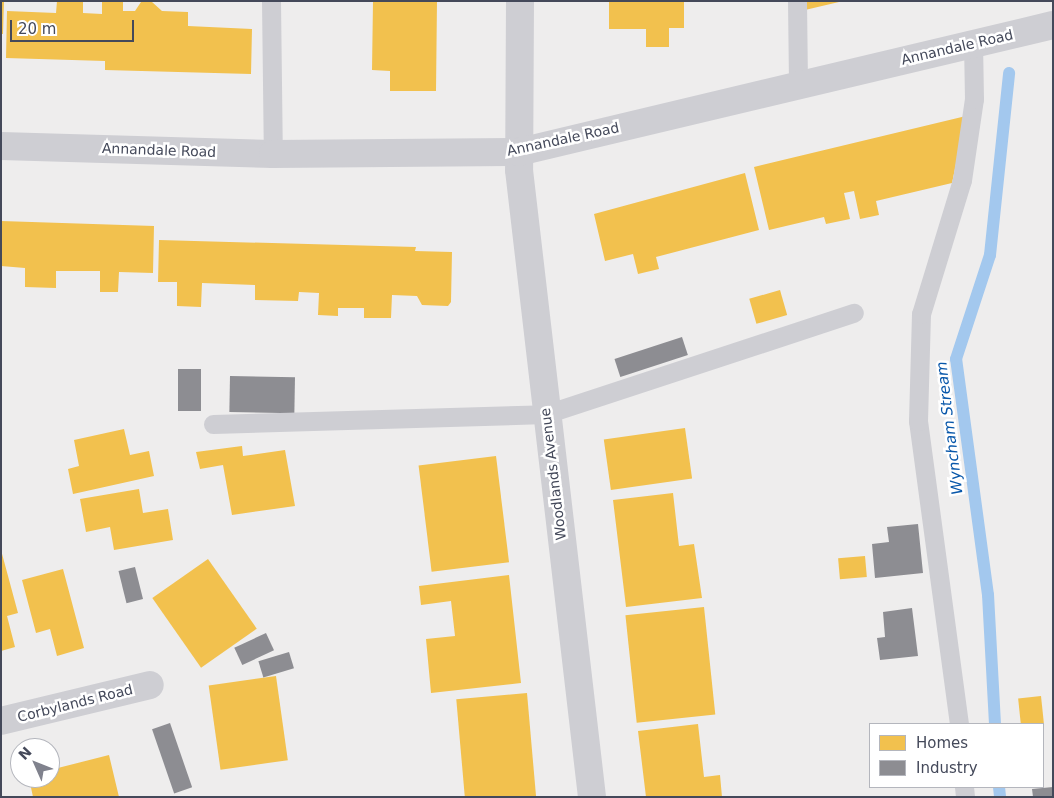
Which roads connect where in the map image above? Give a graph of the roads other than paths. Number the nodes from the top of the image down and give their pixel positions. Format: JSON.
{"nodes":[{"id":1,"x":270,"y":1,"type":"edge"},
{"id":2,"x":520,"y":1,"type":"edge"},
{"id":3,"x":797,"y":1,"type":"edge"},
{"id":4,"x":1046,"y":26,"type":"edge"},
{"id":5,"x":979,"y":41,"type":"junction"},
{"id":6,"x":798,"y":83,"type":"junction"},
{"id":7,"x":1,"y":146,"type":"edge"},
{"id":8,"x":519,"y":152,"type":"junction"},
{"id":9,"x":273,"y":154,"type":"junction"},
{"id":10,"x":854,"y":312,"type":"dead end"},
{"id":11,"x":546,"y":414,"type":"junction"},
{"id":12,"x":213,"y":424,"type":"dead end"},
{"id":13,"x":150,"y":685,"type":"dead end"},
{"id":14,"x":1,"y":722,"type":"edge"},
{"id":15,"x":959,"y":723,"type":"edge"},
{"id":16,"x":592,"y":797,"type":"edge"}],
"edges":[{"from":1,"to":9,"type":"lane"},
{"from":2,"to":8,"type":"street","name":"Woodlands Avenue"},
{"from":3,"to":6,"type":"lane"},
{"from":4,"to":5,"type":"street","name":"Annandale Road"},
{"from":5,"to":6,"type":"street","name":"Annandale Road"},
{"from":5,"to":15,"type":"lane"},
{"from":6,"to":8,"type":"street","name":"Annandale Road"},
{"from":7,"to":9,"type":"street","name":"Annandale Road"},
{"from":8,"to":9,"type":"street","name":"Annandale Road"},
{"from":8,"to":11,"type":"street","name":"Woodlands Avenue"},
{"from":10,"to":11,"type":"lane"},
{"from":11,"to":12,"type":"lane"},
{"from":11,"to":16,"type":"street","name":"Woodlands Avenue"},
{"from":13,"to":14,"type":"street","name":"Corbylands Road"}]}
